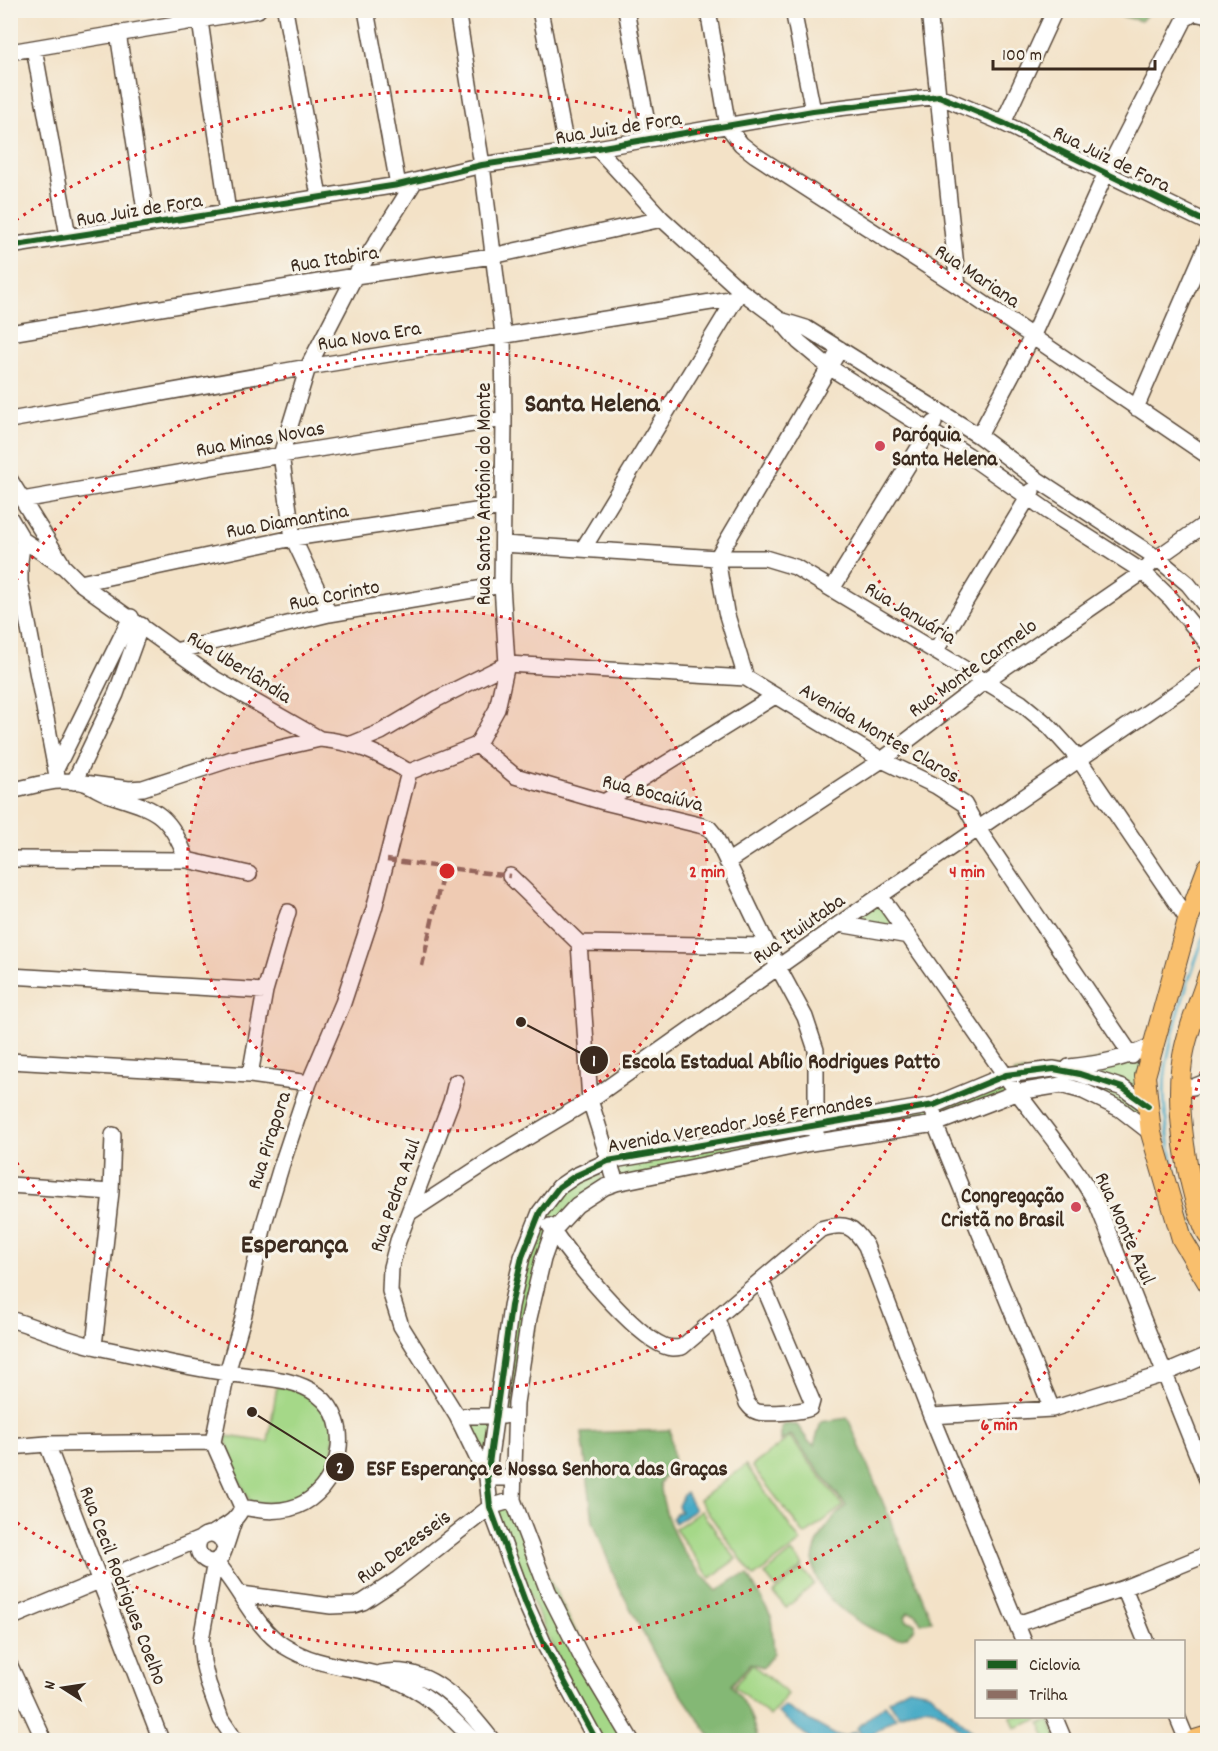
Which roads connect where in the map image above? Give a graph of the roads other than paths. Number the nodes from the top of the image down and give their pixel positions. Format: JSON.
{"nodes":[{"id":1,"x":258,"y":10,"type":"edge"},
{"id":2,"x":285,"y":10,"type":"edge"},
{"id":3,"x":366,"y":10,"type":"edge"},
{"id":4,"x":457,"y":10,"type":"edge"},
{"id":5,"x":540,"y":10,"type":"edge"},
{"id":6,"x":626,"y":10,"type":"edge"},
{"id":7,"x":708,"y":10,"type":"edge"},
{"id":8,"x":793,"y":10,"type":"edge"},
{"id":9,"x":930,"y":10,"type":"edge"},
{"id":10,"x":1055,"y":10,"type":"edge"},
{"id":11,"x":1201,"y":15,"type":"edge"},
{"id":12,"x":200,"y":21,"type":"junction"},
{"id":13,"x":118,"y":33,"type":"junction"},
{"id":14,"x":34,"y":48,"type":"junction"},
{"id":15,"x":10,"y":52,"type":"edge"},
{"id":16,"x":939,"y":96,"type":"junction"},
{"id":17,"x":813,"y":111,"type":"junction"},
{"id":18,"x":1003,"y":123,"type":"junction"},
{"id":19,"x":728,"y":127,"type":"junction"},
{"id":20,"x":650,"y":138,"type":"junction"},
{"id":21,"x":597,"y":148,"type":"junction"},
{"id":22,"x":567,"y":152,"type":"junction"},
{"id":23,"x":482,"y":165,"type":"junction"},
{"id":24,"x":1106,"y":173,"type":"junction"},
{"id":25,"x":415,"y":181,"type":"junction"},
{"id":26,"x":398,"y":185,"type":"junction"},
{"id":27,"x":319,"y":196,"type":"junction"},
{"id":28,"x":228,"y":212,"type":"junction"},
{"id":29,"x":662,"y":219,"type":"junction"},
{"id":30,"x":1208,"y":223,"type":"edge"},
{"id":31,"x":147,"y":224,"type":"junction"},
{"id":32,"x":68,"y":236,"type":"junction"},
{"id":33,"x":1208,"y":242,"type":"edge"},
{"id":34,"x":10,"y":246,"type":"edge"},
{"id":35,"x":492,"y":256,"type":"junction"},
{"id":36,"x":355,"y":276,"type":"junction"},
{"id":37,"x":958,"y":286,"type":"junction"},
{"id":38,"x":738,"y":294,"type":"junction"},
{"id":39,"x":780,"y":320,"type":"junction"},
{"id":40,"x":10,"y":333,"type":"edge"},
{"id":41,"x":503,"y":334,"type":"junction"},
{"id":42,"x":1032,"y":337,"type":"junction"},
{"id":43,"x":840,"y":349,"type":"junction"},
{"id":44,"x":308,"y":367,"type":"junction"},
{"id":45,"x":829,"y":367,"type":"junction"},
{"id":46,"x":1136,"y":408,"type":"junction"},
{"id":47,"x":941,"y":413,"type":"junction"},
{"id":48,"x":504,"y":419,"type":"junction"},
{"id":49,"x":10,"y":420,"type":"edge"},
{"id":50,"x":929,"y":430,"type":"junction"},
{"id":51,"x":979,"y":436,"type":"junction"},
{"id":52,"x":280,"y":455,"type":"junction"},
{"id":53,"x":1208,"y":456,"type":"edge"},
{"id":54,"x":10,"y":480,"type":"edge"},
{"id":55,"x":1038,"y":480,"type":"junction"},
{"id":56,"x":1028,"y":498,"type":"junction"},
{"id":57,"x":22,"y":500,"type":"junction"},
{"id":58,"x":503,"y":507,"type":"junction"},
{"id":59,"x":10,"y":518,"type":"edge"},
{"id":60,"x":1208,"y":522,"type":"edge"},
{"id":61,"x":293,"y":538,"type":"junction"},
{"id":62,"x":23,"y":540,"type":"junction"},
{"id":63,"x":503,"y":544,"type":"junction"},
{"id":64,"x":583,"y":549,"type":"junction"},
{"id":65,"x":717,"y":558,"type":"junction"},
{"id":66,"x":1157,"y":558,"type":"junction"},
{"id":67,"x":64,"y":567,"type":"junction"},
{"id":68,"x":1143,"y":572,"type":"junction"},
{"id":69,"x":80,"y":583,"type":"junction"},
{"id":70,"x":502,"y":585,"type":"junction"},
{"id":71,"x":832,"y":589,"type":"junction"},
{"id":72,"x":1208,"y":609,"type":"edge"},
{"id":73,"x":329,"y":614,"type":"junction"},
{"id":74,"x":136,"y":621,"type":"junction"},
{"id":75,"x":1208,"y":644,"type":"edge"},
{"id":76,"x":175,"y":651,"type":"junction"},
{"id":77,"x":936,"y":651,"type":"junction"},
{"id":78,"x":507,"y":664,"type":"junction"},
{"id":79,"x":1208,"y":671,"type":"edge"},
{"id":80,"x":746,"y":678,"type":"junction"},
{"id":81,"x":985,"y":681,"type":"junction"},
{"id":82,"x":775,"y":696,"type":"junction"},
{"id":83,"x":320,"y":739,"type":"junction"},
{"id":84,"x":352,"y":744,"type":"junction"},
{"id":85,"x":477,"y":745,"type":"junction"},
{"id":86,"x":1078,"y":758,"type":"junction"},
{"id":87,"x":882,"y":760,"type":"junction"},
{"id":88,"x":409,"y":772,"type":"junction"},
{"id":89,"x":68,"y":779,"type":"junction"},
{"id":90,"x":10,"y":791,"type":"edge"},
{"id":91,"x":604,"y":802,"type":"junction"},
{"id":92,"x":978,"y":829,"type":"junction"},
{"id":93,"x":10,"y":860,"type":"edge"},
{"id":94,"x":187,"y":860,"type":"junction"},
{"id":95,"x":727,"y":862,"type":"junction"},
{"id":96,"x":1208,"y":867,"type":"edge"},
{"id":97,"x":249,"y":874,"type":"dead end"},
{"id":98,"x":510,"y":876,"type":"dead end"},
{"id":99,"x":880,"y":896,"type":"junction"},
{"id":100,"x":288,"y":912,"type":"dead end"},
{"id":101,"x":1188,"y":920,"type":"junction"},
{"id":102,"x":839,"y":924,"type":"junction"},
{"id":103,"x":909,"y":936,"type":"junction"},
{"id":104,"x":579,"y":943,"type":"junction"},
{"id":105,"x":768,"y":946,"type":"junction"},
{"id":106,"x":778,"y":967,"type":"junction"},
{"id":107,"x":10,"y":976,"type":"edge"},
{"id":108,"x":1208,"y":976,"type":"edge"},
{"id":109,"x":265,"y":991,"type":"junction"},
{"id":110,"x":1153,"y":1045,"type":"junction"},
{"id":111,"x":1132,"y":1056,"type":"junction"},
{"id":112,"x":10,"y":1061,"type":"edge"},
{"id":113,"x":1054,"y":1069,"type":"junction"},
{"id":114,"x":250,"y":1075,"type":"junction"},
{"id":115,"x":1006,"y":1075,"type":"junction"},
{"id":116,"x":1208,"y":1081,"type":"edge"},
{"id":117,"x":456,"y":1082,"type":"dead end"},
{"id":118,"x":309,"y":1083,"type":"junction"},
{"id":119,"x":1181,"y":1088,"type":"junction"},
{"id":120,"x":1018,"y":1092,"type":"junction"},
{"id":121,"x":590,"y":1100,"type":"junction"},
{"id":122,"x":934,"y":1105,"type":"junction"},
{"id":123,"x":1148,"y":1106,"type":"junction"},
{"id":124,"x":935,"y":1124,"type":"junction"},
{"id":125,"x":815,"y":1126,"type":"junction"},
{"id":126,"x":1151,"y":1133,"type":"junction"},
{"id":127,"x":113,"y":1135,"type":"dead end"},
{"id":128,"x":816,"y":1143,"type":"junction"},
{"id":129,"x":608,"y":1161,"type":"junction"},
{"id":130,"x":616,"y":1183,"type":"junction"},
{"id":131,"x":10,"y":1185,"type":"edge"},
{"id":132,"x":111,"y":1192,"type":"junction"},
{"id":133,"x":540,"y":1212,"type":"junction"},
{"id":134,"x":409,"y":1213,"type":"junction"},
{"id":135,"x":553,"y":1231,"type":"junction"},
{"id":136,"x":1208,"y":1235,"type":"edge"},
{"id":137,"x":761,"y":1280,"type":"junction"},
{"id":138,"x":1208,"y":1283,"type":"edge"},
{"id":139,"x":10,"y":1319,"type":"edge"},
{"id":140,"x":717,"y":1319,"type":"junction"},
{"id":141,"x":94,"y":1346,"type":"junction"},
{"id":142,"x":1208,"y":1355,"type":"edge"},
{"id":143,"x":227,"y":1373,"type":"junction"},
{"id":144,"x":1165,"y":1374,"type":"junction"},
{"id":145,"x":1052,"y":1409,"type":"junction"},
{"id":146,"x":495,"y":1415,"type":"junction"},
{"id":147,"x":457,"y":1416,"type":"junction"},
{"id":148,"x":931,"y":1416,"type":"junction"},
{"id":149,"x":516,"y":1417,"type":"junction"},
{"id":150,"x":213,"y":1442,"type":"junction"},
{"id":151,"x":47,"y":1444,"type":"junction"},
{"id":152,"x":10,"y":1447,"type":"edge"},
{"id":153,"x":487,"y":1478,"type":"junction"},
{"id":154,"x":513,"y":1478,"type":"junction"},
{"id":155,"x":1208,"y":1482,"type":"edge"},
{"id":156,"x":513,"y":1500,"type":"junction"},
{"id":157,"x":242,"y":1507,"type":"junction"},
{"id":158,"x":490,"y":1507,"type":"junction"},
{"id":159,"x":211,"y":1549,"type":"junction"},
{"id":160,"x":1208,"y":1554,"type":"edge"},
{"id":161,"x":99,"y":1580,"type":"junction"},
{"id":162,"x":1124,"y":1588,"type":"junction"},
{"id":163,"x":548,"y":1591,"type":"junction"},
{"id":164,"x":241,"y":1594,"type":"junction"},
{"id":165,"x":526,"y":1604,"type":"junction"},
{"id":166,"x":10,"y":1618,"type":"edge"},
{"id":167,"x":1017,"y":1624,"type":"junction"},
{"id":168,"x":1024,"y":1640,"type":"edge"},
{"id":169,"x":1146,"y":1640,"type":"edge"},
{"id":170,"x":10,"y":1666,"type":"edge"},
{"id":171,"x":374,"y":1674,"type":"junction"},
{"id":172,"x":1055,"y":1718,"type":"edge"},
{"id":173,"x":1178,"y":1718,"type":"edge"},
{"id":174,"x":1208,"y":1736,"type":"edge"},
{"id":175,"x":44,"y":1740,"type":"edge"},
{"id":176,"x":161,"y":1740,"type":"edge"},
{"id":177,"x":235,"y":1740,"type":"edge"},
{"id":178,"x":473,"y":1740,"type":"edge"},
{"id":179,"x":492,"y":1740,"type":"edge"},
{"id":180,"x":596,"y":1740,"type":"edge"},
{"id":181,"x":631,"y":1740,"type":"edge"},
{"id":182,"x":1064,"y":1740,"type":"edge"},
{"id":183,"x":1187,"y":1740,"type":"edge"},
{"id":184,"x":1196,"y":1740,"type":"edge"}],
"edges":[{"from":1,"to":12,"type":"street"},
{"from":2,"to":27,"type":"street"},
{"from":3,"to":26,"type":"street"},
{"from":4,"to":23,"type":"street","name":"Rua Santo Antônio do Monte"},
{"from":5,"to":22,"type":"street"},
{"from":6,"to":20,"type":"street"},
{"from":7,"to":19,"type":"street"},
{"from":8,"to":17,"type":"street"},
{"from":9,"to":16,"type":"street"},
{"from":10,"to":18,"type":"street"},
{"from":11,"to":24,"type":"street"},
{"from":12,"to":13,"type":"street"},
{"from":12,"to":28,"type":"street"},
{"from":13,"to":14,"type":"street"},
{"from":13,"to":31,"type":"street"},
{"from":14,"to":15,"type":"street"},
{"from":14,"to":32,"type":"street"},
{"from":16,"to":17,"type":"street","name":"Rua Juiz de Fora"},
{"from":16,"to":18,"type":"street","name":"Rua Juiz de Fora"},
{"from":16,"to":37,"type":"street"},
{"from":17,"to":19,"type":"street","name":"Rua Juiz de Fora"},
{"from":18,"to":24,"type":"street","name":"Rua Juiz de Fora"},
{"from":19,"to":20,"type":"street","name":"Rua Juiz de Fora"},
{"from":19,"to":37,"type":"street","name":"Rua Mariana"},
{"from":20,"to":21,"type":"street","name":"Rua Juiz de Fora"},
{"from":21,"to":22,"type":"street","name":"Rua Juiz de Fora"},
{"from":21,"to":29,"type":"street"},
{"from":22,"to":23,"type":"street","name":"Rua Juiz de Fora"},
{"from":23,"to":25,"type":"street","name":"Rua Juiz de Fora"},
{"from":23,"to":35,"type":"street","name":"Rua Santo Antônio do Monte"},
{"from":24,"to":30,"type":"street","name":"Rua Juiz de Fora"},
{"from":24,"to":42,"type":"street"},
{"from":25,"to":26,"type":"street","name":"Rua Juiz de Fora"},
{"from":25,"to":36,"type":"street"},
{"from":26,"to":27,"type":"street","name":"Rua Juiz de Fora"},
{"from":27,"to":28,"type":"street","name":"Rua Juiz de Fora"},
{"from":28,"to":31,"type":"street","name":"Rua Juiz de Fora"},
{"from":29,"to":35,"type":"street","name":"Rua Itabira"},
{"from":29,"to":38,"type":"street"},
{"from":31,"to":32,"type":"street","name":"Rua Juiz de Fora"},
{"from":32,"to":34,"type":"street","name":"Rua Juiz de Fora"},
{"from":33,"to":46,"type":"street"},
{"from":35,"to":36,"type":"street","name":"Rua Itabira"},
{"from":35,"to":41,"type":"street","name":"Rua Santo Antônio do Monte"},
{"from":36,"to":40,"type":"street","name":"Rua Itabira"},
{"from":36,"to":44,"type":"street"},
{"from":37,"to":42,"type":"street","name":"Rua Mariana"},
{"from":38,"to":39,"type":"street"},
{"from":38,"to":41,"type":"street","name":"Rua Nova Era"},
{"from":38,"to":64,"type":"street"},
{"from":39,"to":43,"type":"street"},
{"from":39,"to":45,"type":"street"},
{"from":41,"to":44,"type":"street","name":"Rua Nova Era"},
{"from":41,"to":48,"type":"street","name":"Rua Santo Antônio do Monte"},
{"from":42,"to":46,"type":"street","name":"Rua Mariana"},
{"from":42,"to":51,"type":"street"},
{"from":43,"to":45,"type":"street"},
{"from":43,"to":47,"type":"street"},
{"from":44,"to":49,"type":"street","name":"Rua Nova Era"},
{"from":44,"to":52,"type":"street"},
{"from":45,"to":50,"type":"street"},
{"from":45,"to":65,"type":"street"},
{"from":46,"to":53,"type":"street","name":"Rua Mariana"},
{"from":47,"to":50,"type":"street"},
{"from":47,"to":51,"type":"street"},
{"from":48,"to":52,"type":"street","name":"Rua Minas Novas"},
{"from":48,"to":58,"type":"street","name":"Rua Santo Antônio do Monte"},
{"from":50,"to":56,"type":"street"},
{"from":50,"to":71,"type":"street"},
{"from":51,"to":55,"type":"street"},
{"from":52,"to":57,"type":"street","name":"Rua Minas Novas"},
{"from":52,"to":61,"type":"street"},
{"from":54,"to":57,"type":"street","name":"Rua Uberlândia"},
{"from":55,"to":56,"type":"street"},
{"from":55,"to":66,"type":"street"},
{"from":56,"to":68,"type":"street"},
{"from":56,"to":77,"type":"street"},
{"from":57,"to":67,"type":"street","name":"Rua Uberlândia"},
{"from":58,"to":61,"type":"street","name":"Rua Diamantina"},
{"from":58,"to":63,"type":"street","name":"Rua Santo Antônio do Monte"},
{"from":59,"to":62,"type":"street","name":"Rua Uberlândia"},
{"from":60,"to":66,"type":"street","name":"Rua Monte Carmelo"},
{"from":61,"to":69,"type":"street","name":"Rua Diamantina"},
{"from":61,"to":73,"type":"street"},
{"from":62,"to":67,"type":"street","name":"Rua Uberlândia"},
{"from":62,"to":89,"type":"street"},
{"from":63,"to":64,"type":"street","name":"Rua Januária"},
{"from":63,"to":70,"type":"street","name":"Rua Santo Antônio do Monte"},
{"from":64,"to":65,"type":"street","name":"Rua Januária"},
{"from":65,"to":71,"type":"street","name":"Rua Januária"},
{"from":65,"to":80,"type":"street"},
{"from":66,"to":68,"type":"street","name":"Rua Monte Carmelo"},
{"from":66,"to":72,"type":"street"},
{"from":67,"to":69,"type":"street","name":"Rua Uberlândia"},
{"from":68,"to":75,"type":"street"},
{"from":68,"to":81,"type":"street","name":"Rua Monte Carmelo"},
{"from":69,"to":74,"type":"street","name":"Rua Uberlândia"},
{"from":70,"to":73,"type":"street","name":"Rua Corinto"},
{"from":70,"to":78,"type":"street","name":"Rua Santo Antônio do Monte"},
{"from":71,"to":77,"type":"street","name":"Rua Januária"},
{"from":73,"to":76,"type":"street","name":"Rua Corinto"},
{"from":74,"to":76,"type":"street","name":"Rua Uberlândia"},
{"from":74,"to":89,"type":"street"},
{"from":74,"to":89,"type":"street"},
{"from":76,"to":83,"type":"street","name":"Rua Uberlândia"},
{"from":77,"to":81,"type":"street","name":"Rua Januária"},
{"from":78,"to":80,"type":"street"},
{"from":78,"to":84,"type":"street"},
{"from":78,"to":85,"type":"street","name":"Rua Santo Antônio do Monte"},
{"from":79,"to":86,"type":"street","name":"Rua Ituiutaba"},
{"from":80,"to":82,"type":"street","name":"Avenida Montes Claros"},
{"from":81,"to":86,"type":"street","name":"Rua Januária"},
{"from":81,"to":87,"type":"street","name":"Rua Monte Carmelo"},
{"from":82,"to":87,"type":"street","name":"Avenida Montes Claros"},
{"from":82,"to":91,"type":"street"},
{"from":83,"to":84,"type":"street","name":"Rua Uberlândia"},
{"from":83,"to":89,"type":"street"},
{"from":84,"to":88,"type":"street","name":"Rua Uberlândia"},
{"from":85,"to":88,"type":"street"},
{"from":85,"to":91,"type":"street","name":"Rua Bocaiúva"},
{"from":86,"to":92,"type":"street","name":"Rua Ituiutaba"},
{"from":86,"to":101,"type":"street","name":"Rua Januária"},
{"from":87,"to":92,"type":"street","name":"Avenida Montes Claros"},
{"from":87,"to":95,"type":"street","name":"Rua Monte Carmelo"},
{"from":88,"to":118,"type":"street","name":"Rua Pirapora"},
{"from":89,"to":90,"type":"street"},
{"from":89,"to":94,"type":"street"},
{"from":91,"to":95,"type":"street","name":"Rua Bocaiúva"},
{"from":92,"to":99,"type":"street","name":"Rua Ituiutaba"},
{"from":92,"to":111,"type":"street","name":"Avenida Montes Claros"},
{"from":93,"to":94,"type":"street"},
{"from":94,"to":97,"type":"street"},
{"from":95,"to":105,"type":"street","name":"Rua Bocaiúva"},
{"from":96,"to":101,"type":"main road"},
{"from":98,"to":104,"type":"street"},
{"from":99,"to":102,"type":"street","name":"Rua Ituiutaba"},
{"from":99,"to":103,"type":"street","name":"Rua Monte Azul"},
{"from":100,"to":109,"type":"street"},
{"from":101,"to":110,"type":"main road"},
{"from":102,"to":103,"type":"street"},
{"from":102,"to":106,"type":"street","name":"Rua Ituiutaba"},
{"from":103,"to":115,"type":"street","name":"Rua Monte Azul"},
{"from":104,"to":105,"type":"street"},
{"from":104,"to":121,"type":"street"},
{"from":105,"to":106,"type":"street","name":"Rua Bocaiúva"},
{"from":106,"to":121,"type":"street","name":"Rua Ituiutaba"},
{"from":106,"to":125,"type":"street","name":"Rua Bocaiúva"},
{"from":107,"to":109,"type":"street"},
{"from":108,"to":119,"type":"main road"},
{"from":109,"to":114,"type":"street"},
{"from":110,"to":111,"type":"street"},
{"from":110,"to":123,"type":"main road"},
{"from":111,"to":113,"type":"street"},
{"from":112,"to":114,"type":"street"},
{"from":113,"to":115,"type":"street","name":"Avenida Vereador José Fernandes"},
{"from":113,"to":123,"type":"street","name":"Avenida Vereador José Fernandes"},
{"from":114,"to":118,"type":"street"},
{"from":115,"to":120,"type":"street","name":"Rua Monte Azul"},
{"from":115,"to":122,"type":"street","name":"Avenida Vereador José Fernandes"},
{"from":116,"to":119,"type":"street"},
{"from":117,"to":134,"type":"street","name":"Rua Pedra Azul"},
{"from":118,"to":143,"type":"street","name":"Rua Pirapora"},
{"from":119,"to":136,"type":"main road"},
{"from":120,"to":124,"type":"street","name":"Avenida Vereador José Fernandes"},
{"from":120,"to":126,"type":"street","name":"Avenida Vereador José Fernandes"},
{"from":120,"to":144,"type":"street","name":"Rua Monte Azul"},
{"from":121,"to":129,"type":"street"},
{"from":121,"to":134,"type":"street","name":"Rua Ituiutaba"},
{"from":122,"to":124,"type":"street"},
{"from":122,"to":125,"type":"street","name":"Avenida Vereador José Fernandes"},
{"from":123,"to":126,"type":"main road"},
{"from":124,"to":128,"type":"street","name":"Avenida Vereador José Fernandes"},
{"from":124,"to":145,"type":"street"},
{"from":125,"to":128,"type":"street","name":"Rua Bocaiúva"},
{"from":125,"to":129,"type":"street","name":"Avenida Vereador José Fernandes"},
{"from":126,"to":138,"type":"main road"},
{"from":127,"to":132,"type":"street"},
{"from":128,"to":130,"type":"street","name":"Avenida Vereador José Fernandes"},
{"from":129,"to":130,"type":"street"},
{"from":129,"to":133,"type":"street","name":"Avenida Vereador José Fernandes"},
{"from":130,"to":135,"type":"street","name":"Avenida Vereador José Fernandes"},
{"from":131,"to":132,"type":"street"},
{"from":132,"to":141,"type":"street"},
{"from":133,"to":135,"type":"street"},
{"from":133,"to":146,"type":"street","name":"Avenida Vereador José Fernandes"},
{"from":134,"to":147,"type":"street","name":"Rua Pedra Azul"},
{"from":135,"to":140,"type":"street"},
{"from":135,"to":149,"type":"street","name":"Avenida Vereador José Fernandes"},
{"from":137,"to":140,"type":"street"},
{"from":137,"to":140,"type":"street"},
{"from":137,"to":148,"type":"street"},
{"from":139,"to":141,"type":"street"},
{"from":141,"to":143,"type":"street"},
{"from":142,"to":144,"type":"street"},
{"from":143,"to":150,"type":"street","name":"Rua Pirapora"},
{"from":143,"to":157,"type":"street"},
{"from":144,"to":145,"type":"street"},
{"from":144,"to":155,"type":"street","name":"Rua Monte Azul"},
{"from":145,"to":148,"type":"street"},
{"from":146,"to":147,"type":"street"},
{"from":146,"to":149,"type":"street"},
{"from":146,"to":153,"type":"street","name":"Avenida Vereador José Fernandes"},
{"from":147,"to":153,"type":"street","name":"Rua Pedra Azul"},
{"from":148,"to":167,"type":"street"},
{"from":149,"to":154,"type":"street","name":"Avenida Vereador José Fernandes"},
{"from":150,"to":151,"type":"street"},
{"from":150,"to":157,"type":"street"},
{"from":151,"to":152,"type":"street"},
{"from":151,"to":161,"type":"street","name":"Rua Cecil Rodrigues Coelho"},
{"from":153,"to":154,"type":"street"},
{"from":153,"to":158,"type":"street","name":"Avenida Vereador José Fernandes"},
{"from":154,"to":156,"type":"street","name":"Avenida Vereador José Fernandes"},
{"from":156,"to":158,"type":"street","name":"Rua Dezesseis"},
{"from":156,"to":163,"type":"street","name":"Avenida Vereador José Fernandes"},
{"from":157,"to":159,"type":"street"},
{"from":158,"to":164,"type":"street","name":"Rua Dezesseis"},
{"from":158,"to":165,"type":"street","name":"Avenida Vereador José Fernandes"},
{"from":159,"to":161,"type":"street"},
{"from":159,"to":164,"type":"street"},
{"from":159,"to":177,"type":"street"},
{"from":160,"to":162,"type":"street"},
{"from":161,"to":166,"type":"street"},
{"from":161,"to":176,"type":"street","name":"Rua Cecil Rodrigues Coelho"},
{"from":162,"to":167,"type":"street"},
{"from":162,"to":169,"type":"street"},
{"from":163,"to":165,"type":"street"},
{"from":163,"to":181,"type":"street","name":"Avenida Vereador José Fernandes"},
{"from":164,"to":171,"type":"street"},
{"from":165,"to":180,"type":"street","name":"Avenida Vereador José Fernandes"},
{"from":167,"to":168,"type":"street"},
{"from":170,"to":175,"type":"street"},
{"from":171,"to":178,"type":"street"},
{"from":171,"to":179,"type":"street"},
{"from":172,"to":182,"type":"street"},
{"from":173,"to":183,"type":"street"},
{"from":174,"to":184,"type":"main road"}]}
